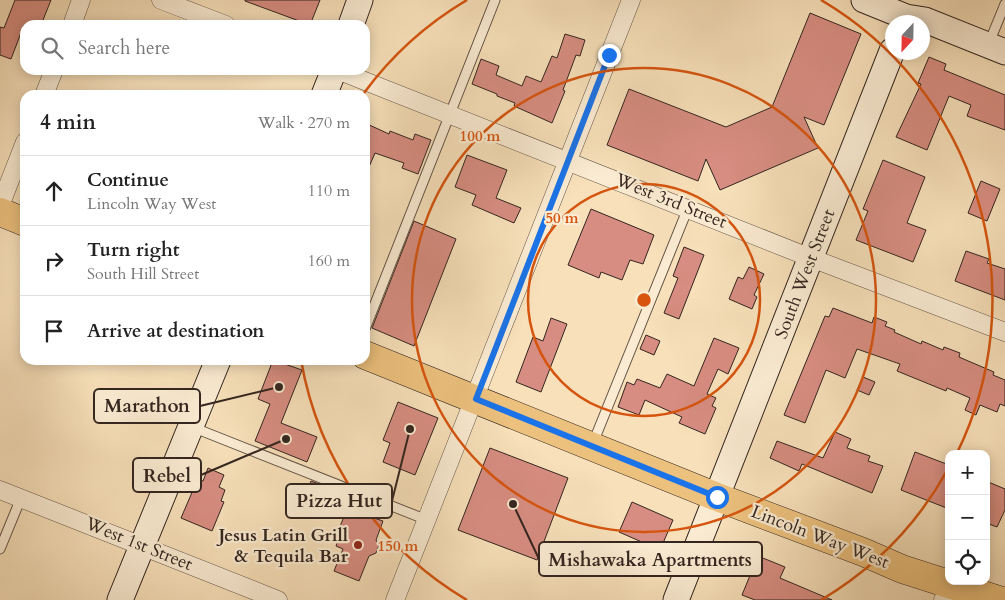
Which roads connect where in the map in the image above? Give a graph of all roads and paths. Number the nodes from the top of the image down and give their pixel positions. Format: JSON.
{"nodes":[{"id":1,"x":81,"y":0,"type":"edge"},
{"id":2,"x":161,"y":0,"type":"edge"},
{"id":3,"x":360,"y":0,"type":"edge"},
{"id":4,"x":495,"y":0,"type":"edge"},
{"id":5,"x":631,"y":0,"type":"edge"},
{"id":6,"x":864,"y":0,"type":"edge"},
{"id":7,"x":1005,"y":4,"type":"edge"},
{"id":8,"x":907,"y":13,"type":"edge"},
{"id":9,"x":74,"y":20,"type":"edge"},
{"id":10,"x":213,"y":20,"type":"edge"},
{"id":11,"x":353,"y":20,"type":"edge"},
{"id":12,"x":996,"y":49,"type":"edge"},
{"id":13,"x":888,"y":60,"type":"edge"},
{"id":14,"x":52,"y":75,"type":"edge"},
{"id":15,"x":334,"y":75,"type":"edge"},
{"id":16,"x":349,"y":75,"type":"edge"},
{"id":17,"x":46,"y":90,"type":"edge"},
{"id":18,"x":326,"y":90,"type":"edge"},
{"id":19,"x":449,"y":114,"type":"junction"},
{"id":20,"x":20,"y":155,"type":"edge"},
{"id":21,"x":568,"y":161,"type":"junction"},
{"id":22,"x":0,"y":206,"type":"edge"},
{"id":23,"x":688,"y":208,"type":"junction"},
{"id":24,"x":0,"y":212,"type":"edge"},
{"id":25,"x":20,"y":220,"type":"edge"},
{"id":26,"x":811,"y":258,"type":"junction"},
{"id":27,"x":370,"y":316,"type":"edge"},
{"id":28,"x":1005,"y":332,"type":"edge"},
{"id":29,"x":370,"y":357,"type":"edge"},
{"id":30,"x":216,"y":365,"type":"edge"},
{"id":31,"x":476,"y":399,"type":"junction"},
{"id":32,"x":191,"y":426,"type":"junction"},
{"id":33,"x":592,"y":446,"type":"junction"},
{"id":34,"x":0,"y":490,"type":"edge"},
{"id":35,"x":717,"y":497,"type":"junction"},
{"id":36,"x":21,"y":498,"type":"junction"},
{"id":37,"x":427,"y":520,"type":"junction"},
{"id":38,"x":142,"y":545,"type":"junction"},
{"id":39,"x":0,"y":549,"type":"edge"},
{"id":40,"x":946,"y":593,"type":"edge"},
{"id":41,"x":120,"y":600,"type":"edge"},
{"id":42,"x":278,"y":600,"type":"edge"},
{"id":43,"x":395,"y":600,"type":"edge"},
{"id":44,"x":676,"y":600,"type":"edge"},
{"id":45,"x":999,"y":600,"type":"edge"}],
"edges":[{"from":1,"to":9,"type":"street"},
{"from":2,"to":10,"type":"street"},
{"from":3,"to":11,"type":"street"},
{"from":4,"to":19,"type":"lane"},
{"from":5,"to":21,"type":"street"},
{"from":6,"to":8,"type":"street"},
{"from":7,"to":12,"type":"lane"},
{"from":8,"to":12,"type":"street"},
{"from":13,"to":26,"type":"street","name":"South West Street"},
{"from":14,"to":17,"type":"street"},
{"from":15,"to":18,"type":"street"},
{"from":16,"to":19,"type":"street","name":"West 3rd Street"},
{"from":19,"to":21,"type":"street","name":"West 3rd Street"},
{"from":19,"to":27,"type":"lane"},
{"from":20,"to":22,"type":"street"},
{"from":21,"to":23,"type":"street","name":"West 3rd Street"},
{"from":21,"to":31,"type":"street"},
{"from":23,"to":26,"type":"street","name":"West 3rd Street"},
{"from":23,"to":33,"type":"lane"},
{"from":24,"to":25,"type":"main road"},
{"from":26,"to":28,"type":"street","name":"West 3rd Street"},
{"from":26,"to":35,"type":"street","name":"South West Street"},
{"from":29,"to":31,"type":"main road","name":"Lincoln Way West"},
{"from":30,"to":32,"type":"street"},
{"from":31,"to":33,"type":"main road","name":"Lincoln Way West"},
{"from":31,"to":37,"type":"street"},
{"from":32,"to":37,"type":"lane"},
{"from":32,"to":38,"type":"street"},
{"from":33,"to":35,"type":"main road","name":"Lincoln Way West"},
{"from":34,"to":36,"type":"street","name":"West 1st Street"},
{"from":35,"to":40,"type":"main road","name":"Lincoln Way West"},
{"from":35,"to":44,"type":"street","name":"South West Street"},
{"from":36,"to":38,"type":"street","name":"West 1st Street"},
{"from":36,"to":39,"type":"lane"},
{"from":37,"to":43,"type":"street"},
{"from":38,"to":41,"type":"street"},
{"from":38,"to":42,"type":"street","name":"West 1st Street"},
{"from":40,"to":45,"type":"main road","name":"Lincoln Way West"}]}
